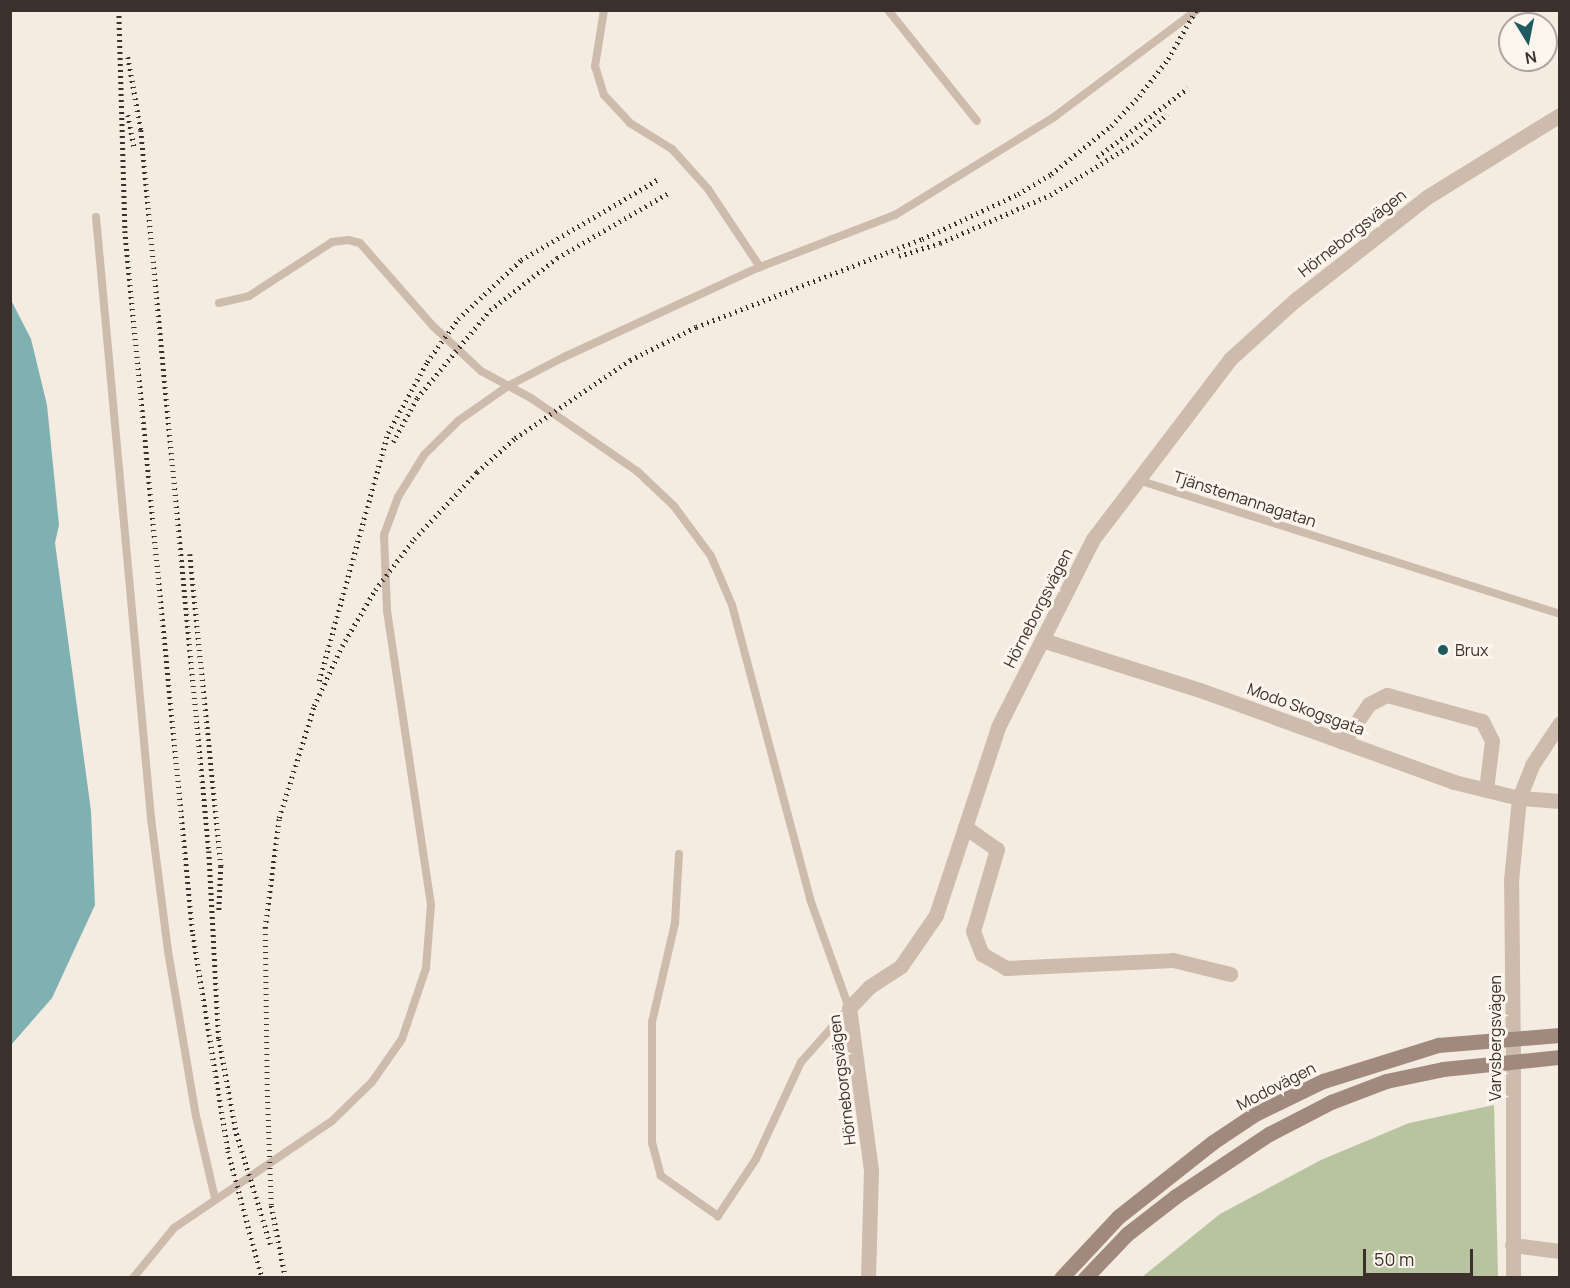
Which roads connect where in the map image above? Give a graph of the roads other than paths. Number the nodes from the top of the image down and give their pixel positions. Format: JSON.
{"nodes":[{"id":1,"x":604,"y":10,"type":"edge"},
{"id":2,"x":888,"y":10,"type":"edge"},
{"id":3,"x":1197,"y":10,"type":"edge"},
{"id":4,"x":1560,"y":115,"type":"edge"},
{"id":5,"x":977,"y":121,"type":"dead end"},
{"id":6,"x":96,"y":217,"type":"dead end"},
{"id":7,"x":760,"y":267,"type":"junction"},
{"id":8,"x":219,"y":303,"type":"dead end"},
{"id":9,"x":508,"y":386,"type":"junction"},
{"id":10,"x":1138,"y":480,"type":"junction"},
{"id":11,"x":1560,"y":614,"type":"edge"},
{"id":12,"x":1042,"y":639,"type":"junction"},
{"id":13,"x":1560,"y":723,"type":"edge"},
{"id":14,"x":1343,"y":742,"type":"junction"},
{"id":15,"x":1486,"y":790,"type":"junction"},
{"id":16,"x":1519,"y":798,"type":"junction"},
{"id":17,"x":1560,"y":801,"type":"edge"},
{"id":18,"x":965,"y":827,"type":"junction"},
{"id":19,"x":679,"y":854,"type":"dead end"},
{"id":20,"x":1230,"y":974,"type":"dead end"},
{"id":21,"x":849,"y":1008,"type":"junction"},
{"id":22,"x":1560,"y":1035,"type":"edge"},
{"id":23,"x":1514,"y":1040,"type":"junction"},
{"id":24,"x":1560,"y":1057,"type":"edge"},
{"id":25,"x":1514,"y":1061,"type":"junction"},
{"id":26,"x":215,"y":1198,"type":"junction"},
{"id":27,"x":1512,"y":1245,"type":"junction"},
{"id":28,"x":1560,"y":1251,"type":"edge"},
{"id":29,"x":133,"y":1278,"type":"edge"},
{"id":30,"x":868,"y":1278,"type":"edge"},
{"id":31,"x":1062,"y":1278,"type":"edge"},
{"id":32,"x":1085,"y":1278,"type":"edge"},
{"id":33,"x":1513,"y":1278,"type":"edge"}],
"edges":[{"from":1,"to":7,"type":"lane"},
{"from":2,"to":5,"type":"lane"},
{"from":3,"to":7,"type":"lane"},
{"from":4,"to":10,"type":"street","name":"Hörneborgsvägen"},
{"from":6,"to":26,"type":"lane"},
{"from":7,"to":9,"type":"lane"},
{"from":8,"to":9,"type":"lane"},
{"from":9,"to":21,"type":"lane"},
{"from":9,"to":26,"type":"lane"},
{"from":10,"to":11,"type":"lane","name":"Tjänstemannagatan"},
{"from":10,"to":12,"type":"street","name":"Hörneborgsvägen"},
{"from":12,"to":14,"type":"street","name":"Modo Skogsgata"},
{"from":12,"to":18,"type":"street","name":"Hörneborgsvägen"},
{"from":13,"to":16,"type":"street","name":"Varvsbergsvägen"},
{"from":14,"to":15,"type":"street","name":"Modo Skogsgata"},
{"from":14,"to":15,"type":"street"},
{"from":15,"to":16,"type":"street","name":"Modo Skogsgata"},
{"from":16,"to":17,"type":"street","name":"Modo Skogsgata"},
{"from":16,"to":23,"type":"street","name":"Varvsbergsvägen"},
{"from":18,"to":20,"type":"street"},
{"from":18,"to":21,"type":"street","name":"Hörneborgsvägen"},
{"from":19,"to":21,"type":"lane"},
{"from":21,"to":30,"type":"street","name":"Hörneborgsvägen"},
{"from":22,"to":23,"type":"main road","name":"Modovägen"},
{"from":23,"to":25,"type":"street","name":"Varvsbergsvägen"},
{"from":23,"to":31,"type":"main road","name":"Modovägen"},
{"from":24,"to":25,"type":"main road"},
{"from":25,"to":27,"type":"street","name":"Varvsbergsvägen"},
{"from":25,"to":32,"type":"main road"},
{"from":26,"to":29,"type":"lane"},
{"from":27,"to":28,"type":"street"},
{"from":27,"to":33,"type":"street","name":"Varvsbergsvägen"}]}
